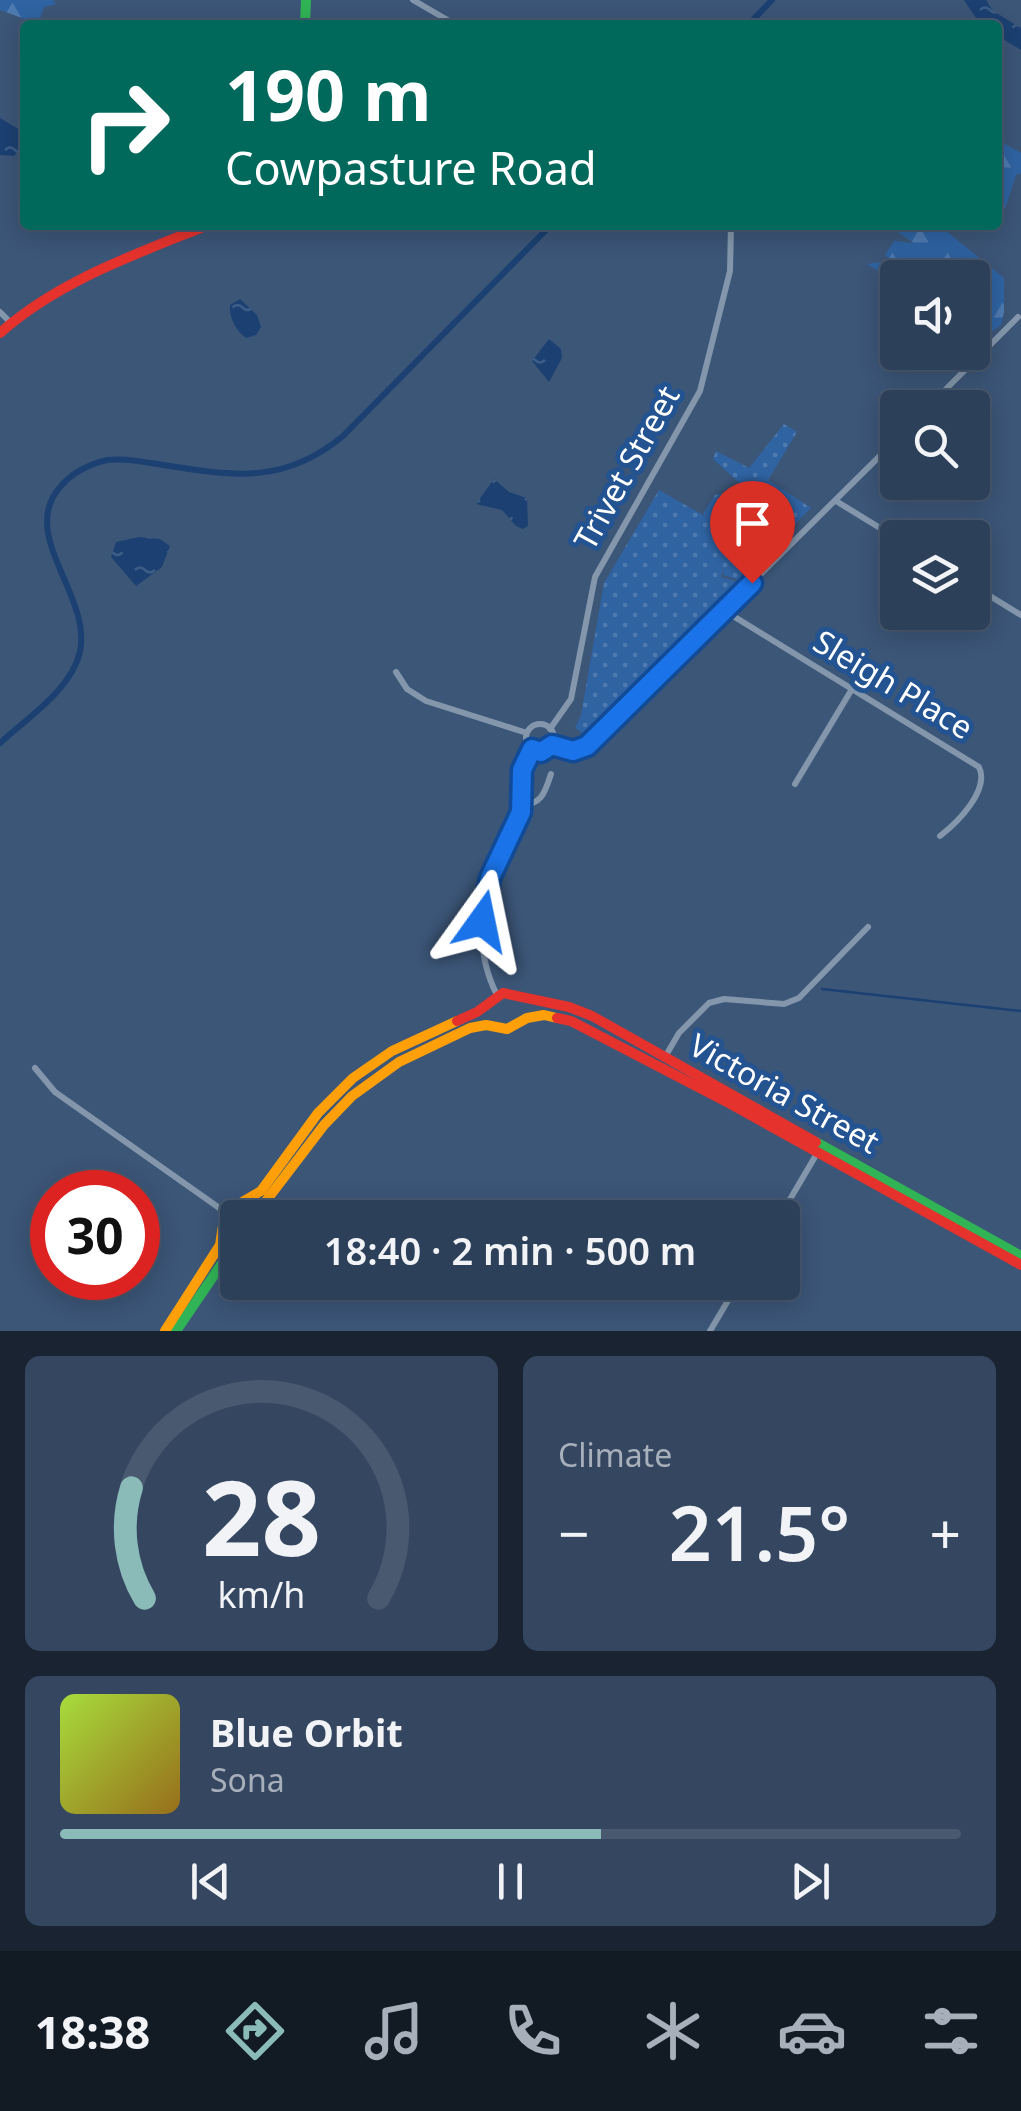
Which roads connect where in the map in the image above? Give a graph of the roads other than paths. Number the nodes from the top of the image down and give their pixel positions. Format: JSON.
{"nodes":[{"id":1,"x":412,"y":0,"type":"edge"},
{"id":2,"x":447,"y":20,"type":"edge"},
{"id":3,"x":196,"y":230,"type":"edge"},
{"id":4,"x":731,"y":230,"type":"edge"},
{"id":5,"x":0,"y":312,"type":"edge"},
{"id":6,"x":1018,"y":317,"type":"dead end"},
{"id":7,"x":10,"y":322,"type":"junction"},
{"id":8,"x":0,"y":333,"type":"edge"},
{"id":9,"x":946,"y":390,"type":"edge"},
{"id":10,"x":880,"y":456,"type":"edge"},
{"id":11,"x":836,"y":501,"type":"junction"},
{"id":12,"x":880,"y":528,"type":"edge"},
{"id":13,"x":990,"y":596,"type":"edge"},
{"id":14,"x":724,"y":610,"type":"junction"},
{"id":15,"x":1021,"y":615,"type":"edge"},
{"id":16,"x":396,"y":672,"type":"dead end"},
{"id":17,"x":852,"y":689,"type":"junction"},
{"id":18,"x":550,"y":729,"type":"junction"},
{"id":19,"x":527,"y":732,"type":"junction"},
{"id":20,"x":552,"y":745,"type":"junction"},
{"id":21,"x":532,"y":749,"type":"junction"},
{"id":22,"x":993,"y":769,"type":"dead end"},
{"id":23,"x":982,"y":773,"type":"junction"},
{"id":24,"x":551,"y":774,"type":"dead end"},
{"id":25,"x":795,"y":784,"type":"dead end"},
{"id":26,"x":520,"y":804,"type":"junction"},
{"id":27,"x":940,"y":836,"type":"dead end"},
{"id":28,"x":868,"y":927,"type":"dead end"},
{"id":29,"x":514,"y":995,"type":"junction"},
{"id":30,"x":495,"y":997,"type":"junction"},
{"id":31,"x":520,"y":1022,"type":"junction"},
{"id":32,"x":497,"y":1026,"type":"junction"},
{"id":33,"x":666,"y":1056,"type":"junction"},
{"id":34,"x":35,"y":1068,"type":"dead end"},
{"id":35,"x":820,"y":1149,"type":"junction"},
{"id":36,"x":244,"y":1200,"type":"edge"},
{"id":37,"x":269,"y":1200,"type":"edge"},
{"id":38,"x":790,"y":1200,"type":"edge"},
{"id":39,"x":220,"y":1214,"type":"edge"},
{"id":40,"x":220,"y":1245,"type":"edge"},
{"id":41,"x":1021,"y":1256,"type":"edge"},
{"id":42,"x":220,"y":1264,"type":"edge"},
{"id":43,"x":1021,"y":1265,"type":"edge"},
{"id":44,"x":729,"y":1300,"type":"edge"},
{"id":45,"x":165,"y":1331,"type":"edge"},
{"id":46,"x":176,"y":1331,"type":"edge"},
{"id":47,"x":710,"y":1331,"type":"edge"}],
"edges":[{"from":1,"to":2,"type":"street"},
{"from":3,"to":7,"type":"main road"},
{"from":4,"to":18,"type":"street","name":"Trivet Street"},
{"from":5,"to":7,"type":"street"},
{"from":6,"to":9,"type":"street"},
{"from":7,"to":8,"type":"main road"},
{"from":10,"to":11,"type":"street"},
{"from":11,"to":12,"type":"street"},
{"from":11,"to":14,"type":"street"},
{"from":13,"to":15,"type":"street"},
{"from":14,"to":17,"type":"street","name":"Sleigh Place"},
{"from":14,"to":20,"type":"street"},
{"from":16,"to":19,"type":"street"},
{"from":17,"to":23,"type":"street","name":"Sleigh Place"},
{"from":17,"to":25,"type":"street"},
{"from":18,"to":19,"type":"street"},
{"from":18,"to":20,"type":"street"},
{"from":19,"to":21,"type":"street"},
{"from":20,"to":21,"type":"street"},
{"from":21,"to":26,"type":"street"},
{"from":22,"to":23,"type":"street","name":"Sleigh Place"},
{"from":23,"to":27,"type":"street","name":"Sleigh Place"},
{"from":24,"to":26,"type":"street"},
{"from":26,"to":30,"type":"street"},
{"from":28,"to":33,"type":"street"},
{"from":29,"to":30,"type":"main road"},
{"from":29,"to":31,"type":"main road"},
{"from":29,"to":33,"type":"main road","name":"Victoria Street"},
{"from":30,"to":32,"type":"main road"},
{"from":30,"to":36,"type":"main road"},
{"from":31,"to":32,"type":"main road"},
{"from":31,"to":35,"type":"main road","name":"Victoria Street"},
{"from":32,"to":37,"type":"main road"},
{"from":33,"to":35,"type":"main road","name":"Victoria Street"},
{"from":34,"to":39,"type":"street"},
{"from":35,"to":38,"type":"street"},
{"from":35,"to":41,"type":"main road","name":"Victoria Street"},
{"from":35,"to":43,"type":"main road","name":"Victoria Street"},
{"from":40,"to":45,"type":"main road"},
{"from":42,"to":46,"type":"main road"},
{"from":44,"to":47,"type":"street"}]}
